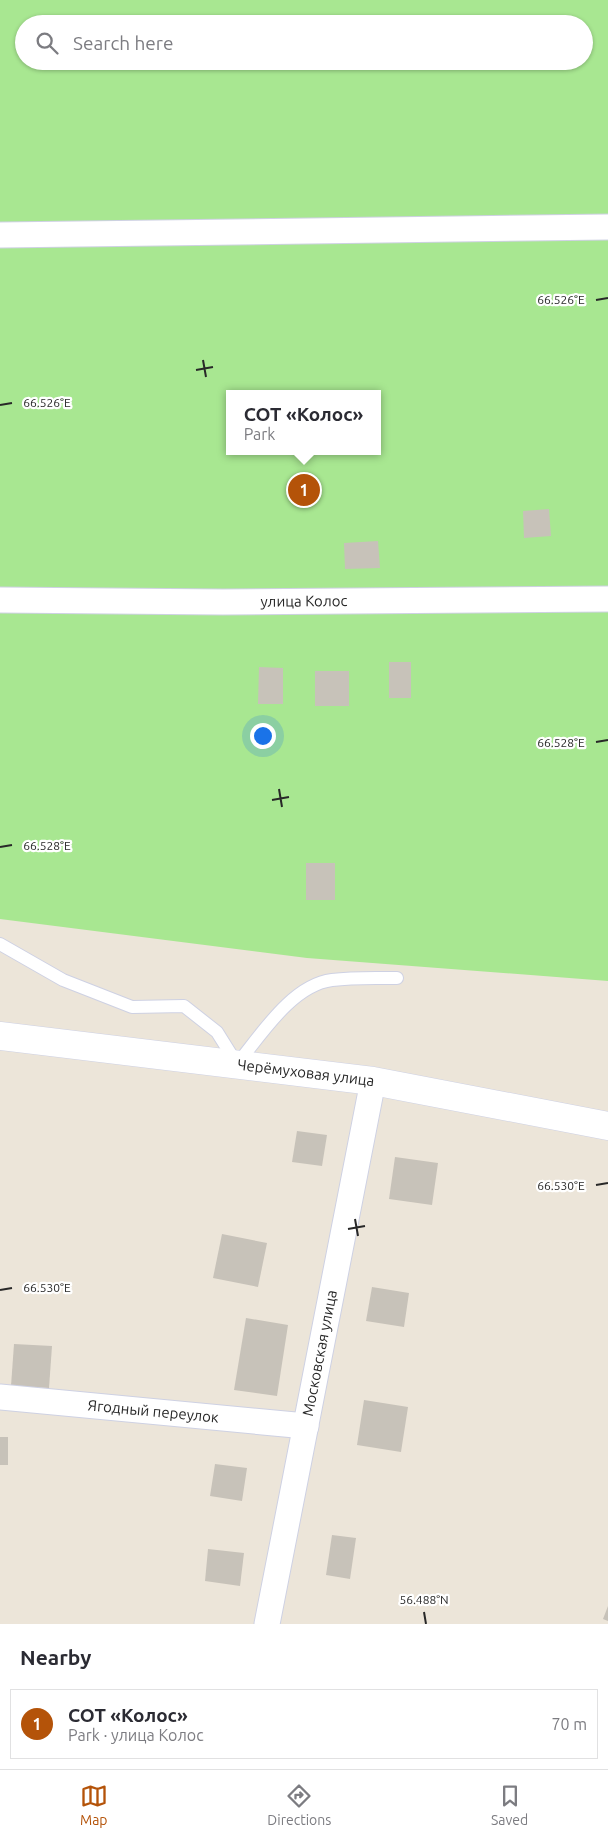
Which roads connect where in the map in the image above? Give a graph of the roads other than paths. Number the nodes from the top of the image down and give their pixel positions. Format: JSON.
{"nodes":[{"id":1,"x":608,"y":227,"type":"edge"},
{"id":2,"x":0,"y":235,"type":"edge"},
{"id":3,"x":608,"y":599,"type":"edge"},
{"id":4,"x":0,"y":600,"type":"edge"},
{"id":5,"x":0,"y":944,"type":"edge"},
{"id":6,"x":398,"y":978,"type":"dead end"},
{"id":7,"x":0,"y":1036,"type":"edge"},
{"id":8,"x":238,"y":1064,"type":"junction"},
{"id":9,"x":373,"y":1081,"type":"junction"},
{"id":10,"x":608,"y":1126,"type":"edge"},
{"id":11,"x":0,"y":1397,"type":"edge"},
{"id":12,"x":306,"y":1426,"type":"junction"},
{"id":13,"x":268,"y":1624,"type":"edge"}],
"edges":[{"from":1,"to":2,"type":"street"},
{"from":3,"to":4,"type":"street","name":"улица Колос"},
{"from":5,"to":8,"type":"lane"},
{"from":6,"to":8,"type":"lane"},
{"from":7,"to":8,"type":"street","name":"Черёмуховая улица"},
{"from":8,"to":9,"type":"street","name":"Черёмуховая улица"},
{"from":9,"to":10,"type":"street","name":"Черёмуховая улица"},
{"from":9,"to":12,"type":"street","name":"Московская улица"},
{"from":11,"to":12,"type":"street","name":"Ягодный переулок"},
{"from":12,"to":13,"type":"street","name":"Московская улица"}]}
